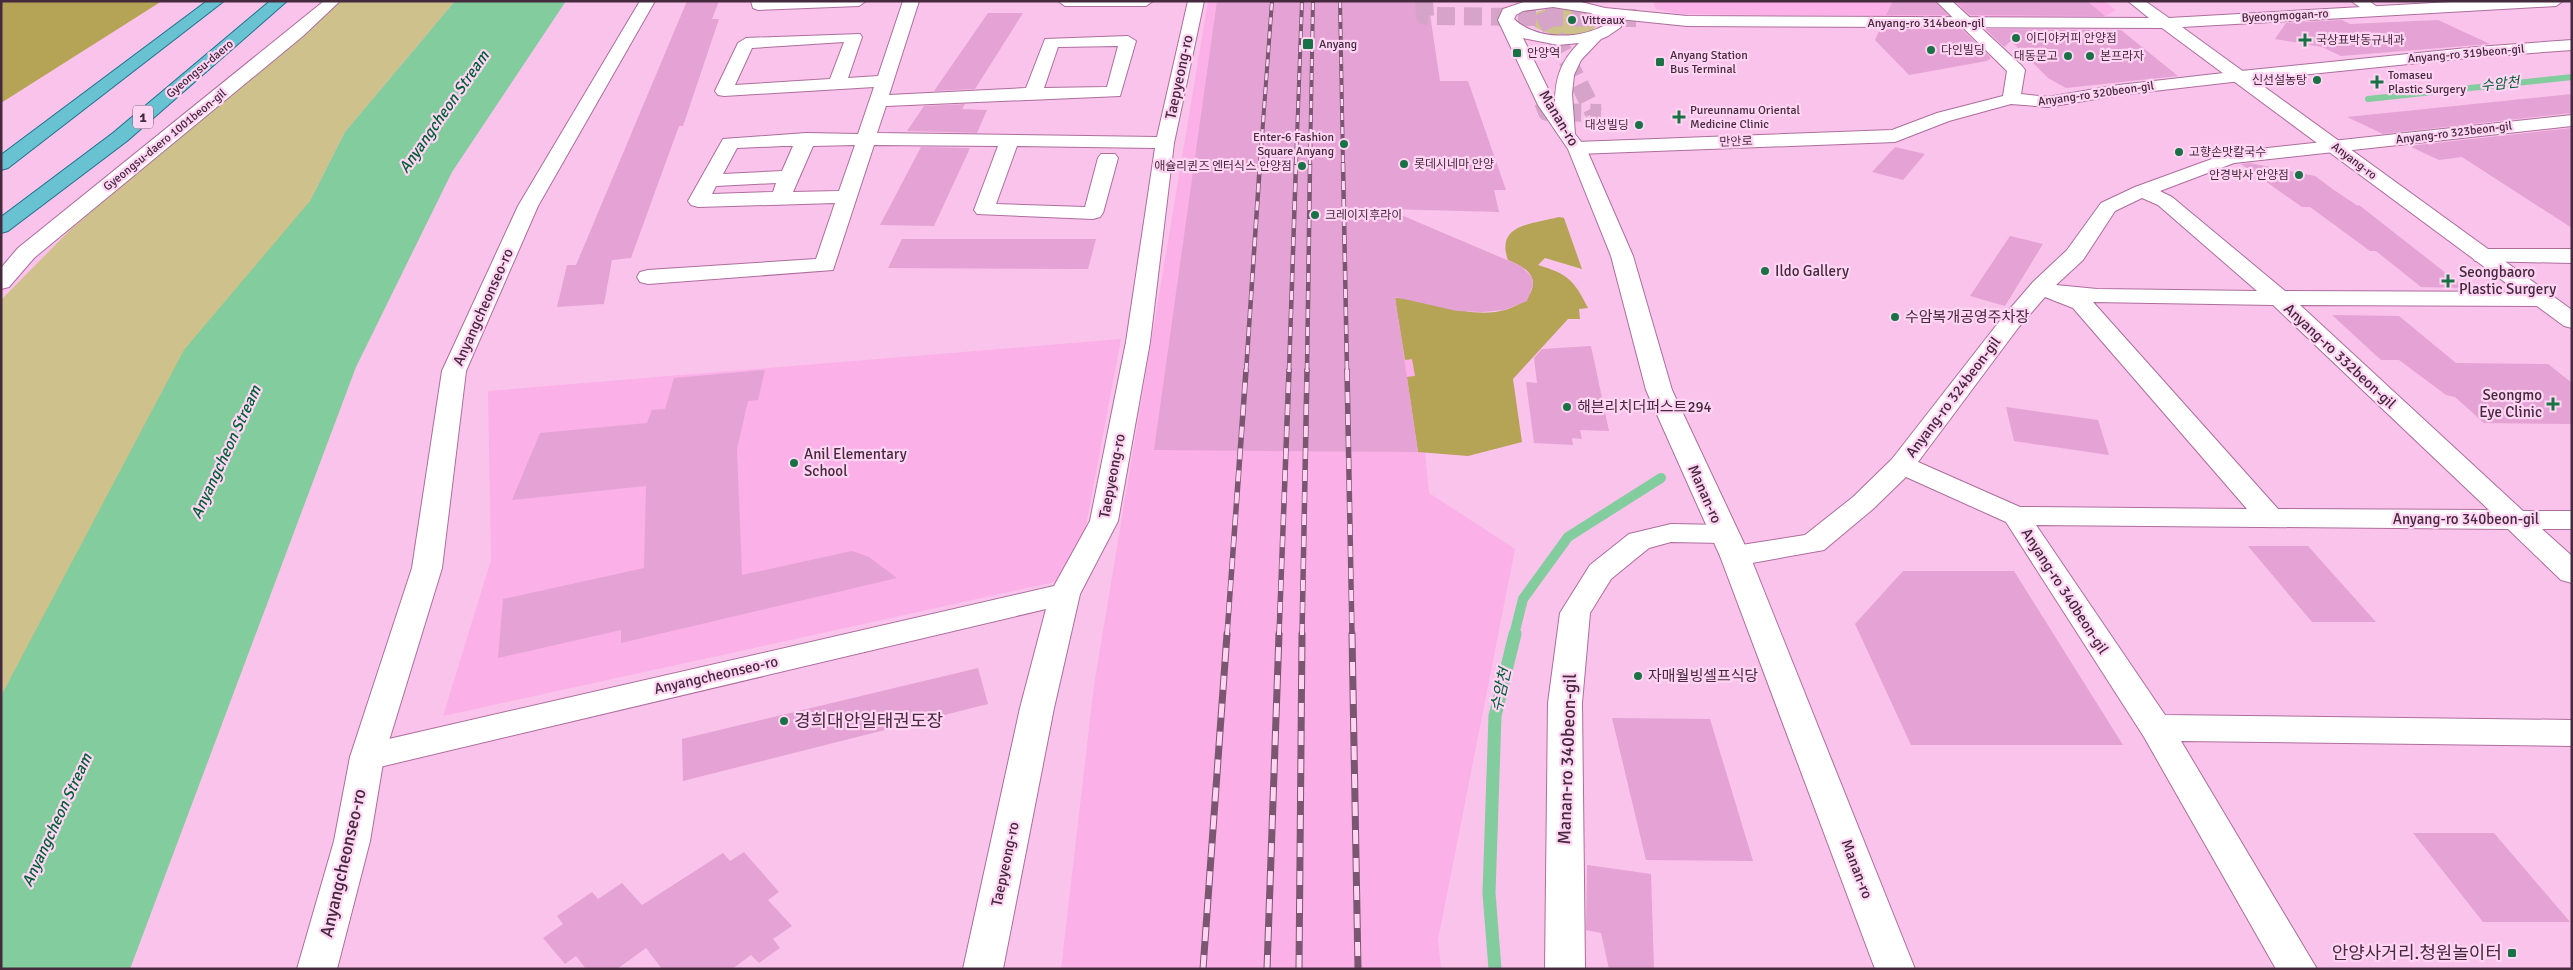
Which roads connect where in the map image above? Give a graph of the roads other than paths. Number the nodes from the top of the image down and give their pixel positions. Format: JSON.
{"nodes":[{"id":1,"x":217,"y":1,"type":"edge"},
{"id":2,"x":280,"y":1,"type":"edge"},
{"id":3,"x":333,"y":1,"type":"edge"},
{"id":4,"x":648,"y":1,"type":"edge"},
{"id":5,"x":759,"y":1,"type":"edge"},
{"id":6,"x":848,"y":1,"type":"edge"},
{"id":7,"x":859,"y":1,"type":"edge"},
{"id":8,"x":912,"y":1,"type":"edge"},
{"id":9,"x":1065,"y":1,"type":"edge"},
{"id":10,"x":1146,"y":1,"type":"edge"},
{"id":11,"x":1196,"y":1,"type":"edge"},
{"id":12,"x":1943,"y":1,"type":"edge"},
{"id":13,"x":2135,"y":1,"type":"edge"},
{"id":14,"x":2358,"y":1,"type":"edge"},
{"id":15,"x":2556,"y":1,"type":"edge"},
{"id":16,"x":813,"y":2,"type":"edge"},
{"id":17,"x":1106,"y":2,"type":"edge"},
{"id":18,"x":2535,"y":2,"type":"edge"},
{"id":19,"x":1571,"y":3,"type":"edge"},
{"id":20,"x":2375,"y":11,"type":"junction"},
{"id":21,"x":1505,"y":13,"type":"edge"},
{"id":22,"x":1604,"y":13,"type":"junction"},
{"id":23,"x":1688,"y":21,"type":"junction"},
{"id":24,"x":1966,"y":23,"type":"junction"},
{"id":25,"x":2164,"y":23,"type":"junction"},
{"id":26,"x":1599,"y":36,"type":"junction"},
{"id":27,"x":2572,"y":45,"type":"edge"},
{"id":28,"x":844,"y":65,"type":"junction"},
{"id":29,"x":825,"y":66,"type":"dead end"},
{"id":30,"x":751,"y":70,"type":"dead end"},
{"id":31,"x":733,"y":71,"type":"junction"},
{"id":32,"x":2241,"y":76,"type":"junction"},
{"id":33,"x":885,"y":81,"type":"junction"},
{"id":34,"x":837,"y":84,"type":"junction"},
{"id":35,"x":1033,"y":93,"type":"junction"},
{"id":36,"x":2011,"y":99,"type":"junction"},
{"id":37,"x":878,"y":100,"type":"junction"},
{"id":38,"x":2572,"y":120,"type":"edge"},
{"id":39,"x":1895,"y":136,"type":"joint"},
{"id":40,"x":806,"y":139,"type":"junction"},
{"id":41,"x":866,"y":139,"type":"junction"},
{"id":42,"x":1009,"y":141,"type":"junction"},
{"id":43,"x":1572,"y":142,"type":"junction"},
{"id":44,"x":1165,"y":143,"type":"junction"},
{"id":45,"x":2337,"y":148,"type":"junction"},
{"id":46,"x":1108,"y":158,"type":"dead end"},
{"id":47,"x":1,"y":164,"type":"edge"},
{"id":48,"x":789,"y":177,"type":"junction"},
{"id":49,"x":710,"y":180,"type":"junction"},
{"id":50,"x":2142,"y":191,"type":"junction"},
{"id":51,"x":846,"y":197,"type":"junction"},
{"id":52,"x":780,"y":198,"type":"junction"},
{"id":53,"x":1,"y":226,"type":"edge"},
{"id":54,"x":2483,"y":256,"type":"junction"},
{"id":55,"x":2572,"y":256,"type":"edge"},
{"id":56,"x":648,"y":277,"type":"dead end"},
{"id":57,"x":1,"y":282,"type":"edge"},
{"id":58,"x":2041,"y":288,"type":"junction"},
{"id":59,"x":2279,"y":298,"type":"junction"},
{"id":60,"x":2542,"y":299,"type":"junction"},
{"id":61,"x":2572,"y":321,"type":"edge"},
{"id":62,"x":1902,"y":465,"type":"junction"},
{"id":63,"x":2016,"y":516,"type":"junction"},
{"id":64,"x":2271,"y":519,"type":"junction"},
{"id":65,"x":2513,"y":519,"type":"junction"},
{"id":66,"x":2572,"y":520,"type":"edge"},
{"id":67,"x":1729,"y":545,"type":"junction"},
{"id":68,"x":2572,"y":573,"type":"edge"},
{"id":69,"x":1065,"y":594,"type":"junction"},
{"id":70,"x":2156,"y":728,"type":"junction"},
{"id":71,"x":2572,"y":733,"type":"edge"},
{"id":72,"x":367,"y":757,"type":"junction"},
{"id":73,"x":317,"y":969,"type":"edge"},
{"id":74,"x":983,"y":969,"type":"edge"},
{"id":75,"x":1565,"y":969,"type":"edge"},
{"id":76,"x":1895,"y":969,"type":"edge"},
{"id":77,"x":2297,"y":969,"type":"edge"}],
"edges":[{"from":1,"to":47,"type":"main road"},
{"from":2,"to":53,"type":"main road","name":"Gyeongsu-daero","number":"1"},
{"from":3,"to":57,"type":"street","name":"Gyeongsu-daero 1001beon-gil"},
{"from":4,"to":72,"type":"street","name":"Anyangcheonseo-ro"},
{"from":5,"to":16,"type":"street"},
{"from":6,"to":7,"type":"street"},
{"from":6,"to":16,"type":"street"},
{"from":8,"to":33,"type":"street"},
{"from":9,"to":17,"type":"street"},
{"from":10,"to":17,"type":"street"},
{"from":11,"to":44,"type":"street","name":"Taepyeong-ro"},
{"from":12,"to":24,"type":"street"},
{"from":13,"to":25,"type":"street","name":"Anyang-ro"},
{"from":14,"to":20,"type":"street"},
{"from":15,"to":18,"type":"street","name":"Byeongmogan-ro"},
{"from":18,"to":20,"type":"street","name":"Byeongmogan-ro"},
{"from":19,"to":21,"type":"street"},
{"from":19,"to":22,"type":"street"},
{"from":20,"to":25,"type":"street","name":"Byeongmogan-ro"},
{"from":21,"to":26,"type":"street"},
{"from":21,"to":43,"type":"street","name":"Manan-ro"},
{"from":22,"to":23,"type":"street"},
{"from":22,"to":26,"type":"street"},
{"from":23,"to":24,"type":"street","name":"Anyang-ro 314beon-gil"},
{"from":23,"to":26,"type":"street"},
{"from":24,"to":25,"type":"street","name":"Anyang-ro 314beon-gil"},
{"from":24,"to":36,"type":"street"},
{"from":25,"to":32,"type":"street","name":"Anyang-ro"},
{"from":26,"to":43,"type":"street"},
{"from":27,"to":32,"type":"street","name":"Anyang-ro 319beon-gil"},
{"from":28,"to":29,"type":"street"},
{"from":28,"to":31,"type":"street"},
{"from":28,"to":34,"type":"street"},
{"from":30,"to":31,"type":"street"},
{"from":31,"to":34,"type":"street"},
{"from":32,"to":36,"type":"street","name":"Anyang-ro 320beon-gil"},
{"from":32,"to":45,"type":"street","name":"Anyang-ro"},
{"from":33,"to":34,"type":"street"},
{"from":33,"to":37,"type":"street"},
{"from":35,"to":35,"type":"street"},
{"from":35,"to":37,"type":"street"},
{"from":36,"to":39,"type":"street","name":"Anyang-ro 320beon-gil"},
{"from":37,"to":41,"type":"street"},
{"from":38,"to":45,"type":"street","name":"Anyang-ro 323beon-gil"},
{"from":39,"to":43,"type":"street","name":"만안로"},
{"from":40,"to":41,"type":"street"},
{"from":40,"to":48,"type":"street"},
{"from":40,"to":49,"type":"street"},
{"from":41,"to":42,"type":"street"},
{"from":41,"to":51,"type":"street"},
{"from":42,"to":44,"type":"street"},
{"from":42,"to":46,"type":"street"},
{"from":43,"to":67,"type":"street","name":"Manan-ro"},
{"from":44,"to":69,"type":"street","name":"Taepyeong-ro"},
{"from":45,"to":50,"type":"street","name":"Anyang-ro 324beon-gil"},
{"from":45,"to":54,"type":"street","name":"Anyang-ro"},
{"from":48,"to":49,"type":"street"},
{"from":48,"to":52,"type":"street"},
{"from":49,"to":52,"type":"street"},
{"from":50,"to":58,"type":"street","name":"Anyang-ro 324beon-gil"},
{"from":50,"to":59,"type":"street"},
{"from":51,"to":52,"type":"street"},
{"from":51,"to":56,"type":"street"},
{"from":54,"to":55,"type":"street"},
{"from":54,"to":60,"type":"street","name":"Anyang-ro"},
{"from":58,"to":59,"type":"street"},
{"from":58,"to":62,"type":"street","name":"Anyang-ro 324beon-gil"},
{"from":58,"to":64,"type":"street"},
{"from":59,"to":60,"type":"street","name":"Anyang-ro 332beon-gil"},
{"from":59,"to":65,"type":"street","name":"Anyang-ro 332beon-gil"},
{"from":60,"to":61,"type":"street","name":"Anyang-ro"},
{"from":62,"to":63,"type":"street"},
{"from":62,"to":67,"type":"street","name":"Anyang-ro 324beon-gil"},
{"from":63,"to":64,"type":"street","name":"Anyang-ro 340beon-gil"},
{"from":63,"to":70,"type":"street","name":"Anyang-ro 340beon-gil"},
{"from":64,"to":65,"type":"street","name":"Anyang-ro 340beon-gil"},
{"from":65,"to":66,"type":"street","name":"Anyang-ro 340beon-gil"},
{"from":65,"to":68,"type":"street","name":"Anyang-ro 332beon-gil"},
{"from":67,"to":75,"type":"street","name":"Manan-ro 340beon-gil"},
{"from":67,"to":76,"type":"street","name":"Manan-ro"},
{"from":69,"to":72,"type":"street","name":"Anyangcheonseo-ro"},
{"from":69,"to":74,"type":"street","name":"Taepyeong-ro"},
{"from":70,"to":71,"type":"street"},
{"from":70,"to":77,"type":"street","name":"Anyang-ro 340beon-gil"},
{"from":72,"to":73,"type":"street","name":"Anyangcheonseo-ro"}]}
